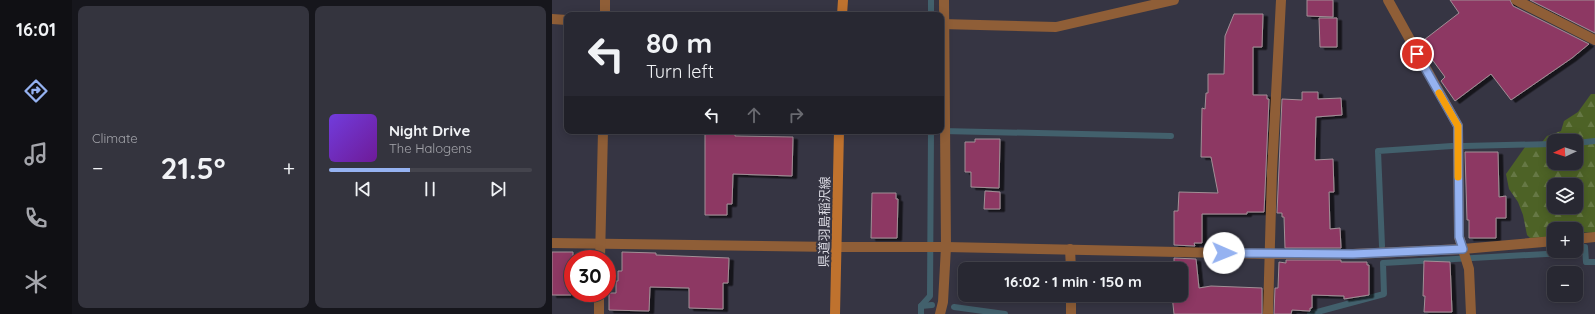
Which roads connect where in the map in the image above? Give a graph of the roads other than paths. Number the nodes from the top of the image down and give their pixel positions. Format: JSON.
{"nodes":[{"id":1,"x":605,"y":0,"type":"edge"},
{"id":2,"x":843,"y":0,"type":"edge"},
{"id":3,"x":944,"y":0,"type":"edge"},
{"id":4,"x":1174,"y":0,"type":"edge"},
{"id":5,"x":1281,"y":0,"type":"edge"},
{"id":6,"x":1388,"y":0,"type":"edge"},
{"id":7,"x":1516,"y":0,"type":"edge"},
{"id":8,"x":605,"y":12,"type":"edge"},
{"id":9,"x":842,"y":12,"type":"edge"},
{"id":10,"x":944,"y":12,"type":"edge"},
{"id":11,"x":552,"y":20,"type":"edge"},
{"id":12,"x":564,"y":20,"type":"edge"},
{"id":13,"x":944,"y":24,"type":"edge"},
{"id":14,"x":1595,"y":40,"type":"edge"},
{"id":15,"x":944,"y":98,"type":"edge"},
{"id":16,"x":602,"y":134,"type":"edge"},
{"id":17,"x":839,"y":134,"type":"edge"},
{"id":18,"x":1595,"y":237,"type":"edge"},
{"id":19,"x":1583,"y":238,"type":"edge"},
{"id":20,"x":1547,"y":242,"type":"edge"},
{"id":21,"x":552,"y":243,"type":"edge"},
{"id":22,"x":600,"y":244,"type":"junction"},
{"id":23,"x":836,"y":247,"type":"junction"},
{"id":24,"x":946,"y":247,"type":"junction"},
{"id":25,"x":1070,"y":249,"type":"junction"},
{"id":26,"x":1463,"y":249,"type":"junction"},
{"id":27,"x":600,"y":250,"type":"edge"},
{"id":28,"x":1270,"y":254,"type":"junction"},
{"id":29,"x":1070,"y":262,"type":"edge"},
{"id":30,"x":599,"y":302,"type":"edge"},
{"id":31,"x":1071,"y":302,"type":"edge"},
{"id":32,"x":599,"y":314,"type":"edge"},
{"id":33,"x":835,"y":314,"type":"edge"},
{"id":34,"x":940,"y":314,"type":"edge"},
{"id":35,"x":1071,"y":314,"type":"edge"},
{"id":36,"x":1268,"y":314,"type":"edge"},
{"id":37,"x":1471,"y":314,"type":"edge"}],
"edges":[{"from":1,"to":8,"type":"street"},
{"from":2,"to":9,"type":"main road"},
{"from":3,"to":10,"type":"street"},
{"from":4,"to":13,"type":"street"},
{"from":5,"to":28,"type":"street"},
{"from":6,"to":26,"type":"street"},
{"from":7,"to":14,"type":"street"},
{"from":11,"to":12,"type":"street"},
{"from":15,"to":24,"type":"street"},
{"from":16,"to":22,"type":"street"},
{"from":17,"to":23,"type":"main road","name":"県道羽島稲沢線"},
{"from":18,"to":19,"type":"street"},
{"from":20,"to":26,"type":"street"},
{"from":21,"to":22,"type":"street"},
{"from":22,"to":23,"type":"street"},
{"from":22,"to":27,"type":"street"},
{"from":23,"to":24,"type":"street"},
{"from":23,"to":33,"type":"main road","name":"県道羽島稲沢線"},
{"from":24,"to":25,"type":"street"},
{"from":24,"to":34,"type":"street"},
{"from":25,"to":28,"type":"street"},
{"from":25,"to":29,"type":"street"},
{"from":26,"to":28,"type":"street"},
{"from":26,"to":37,"type":"street"},
{"from":28,"to":36,"type":"street"},
{"from":30,"to":32,"type":"street"},
{"from":31,"to":35,"type":"street"}]}
